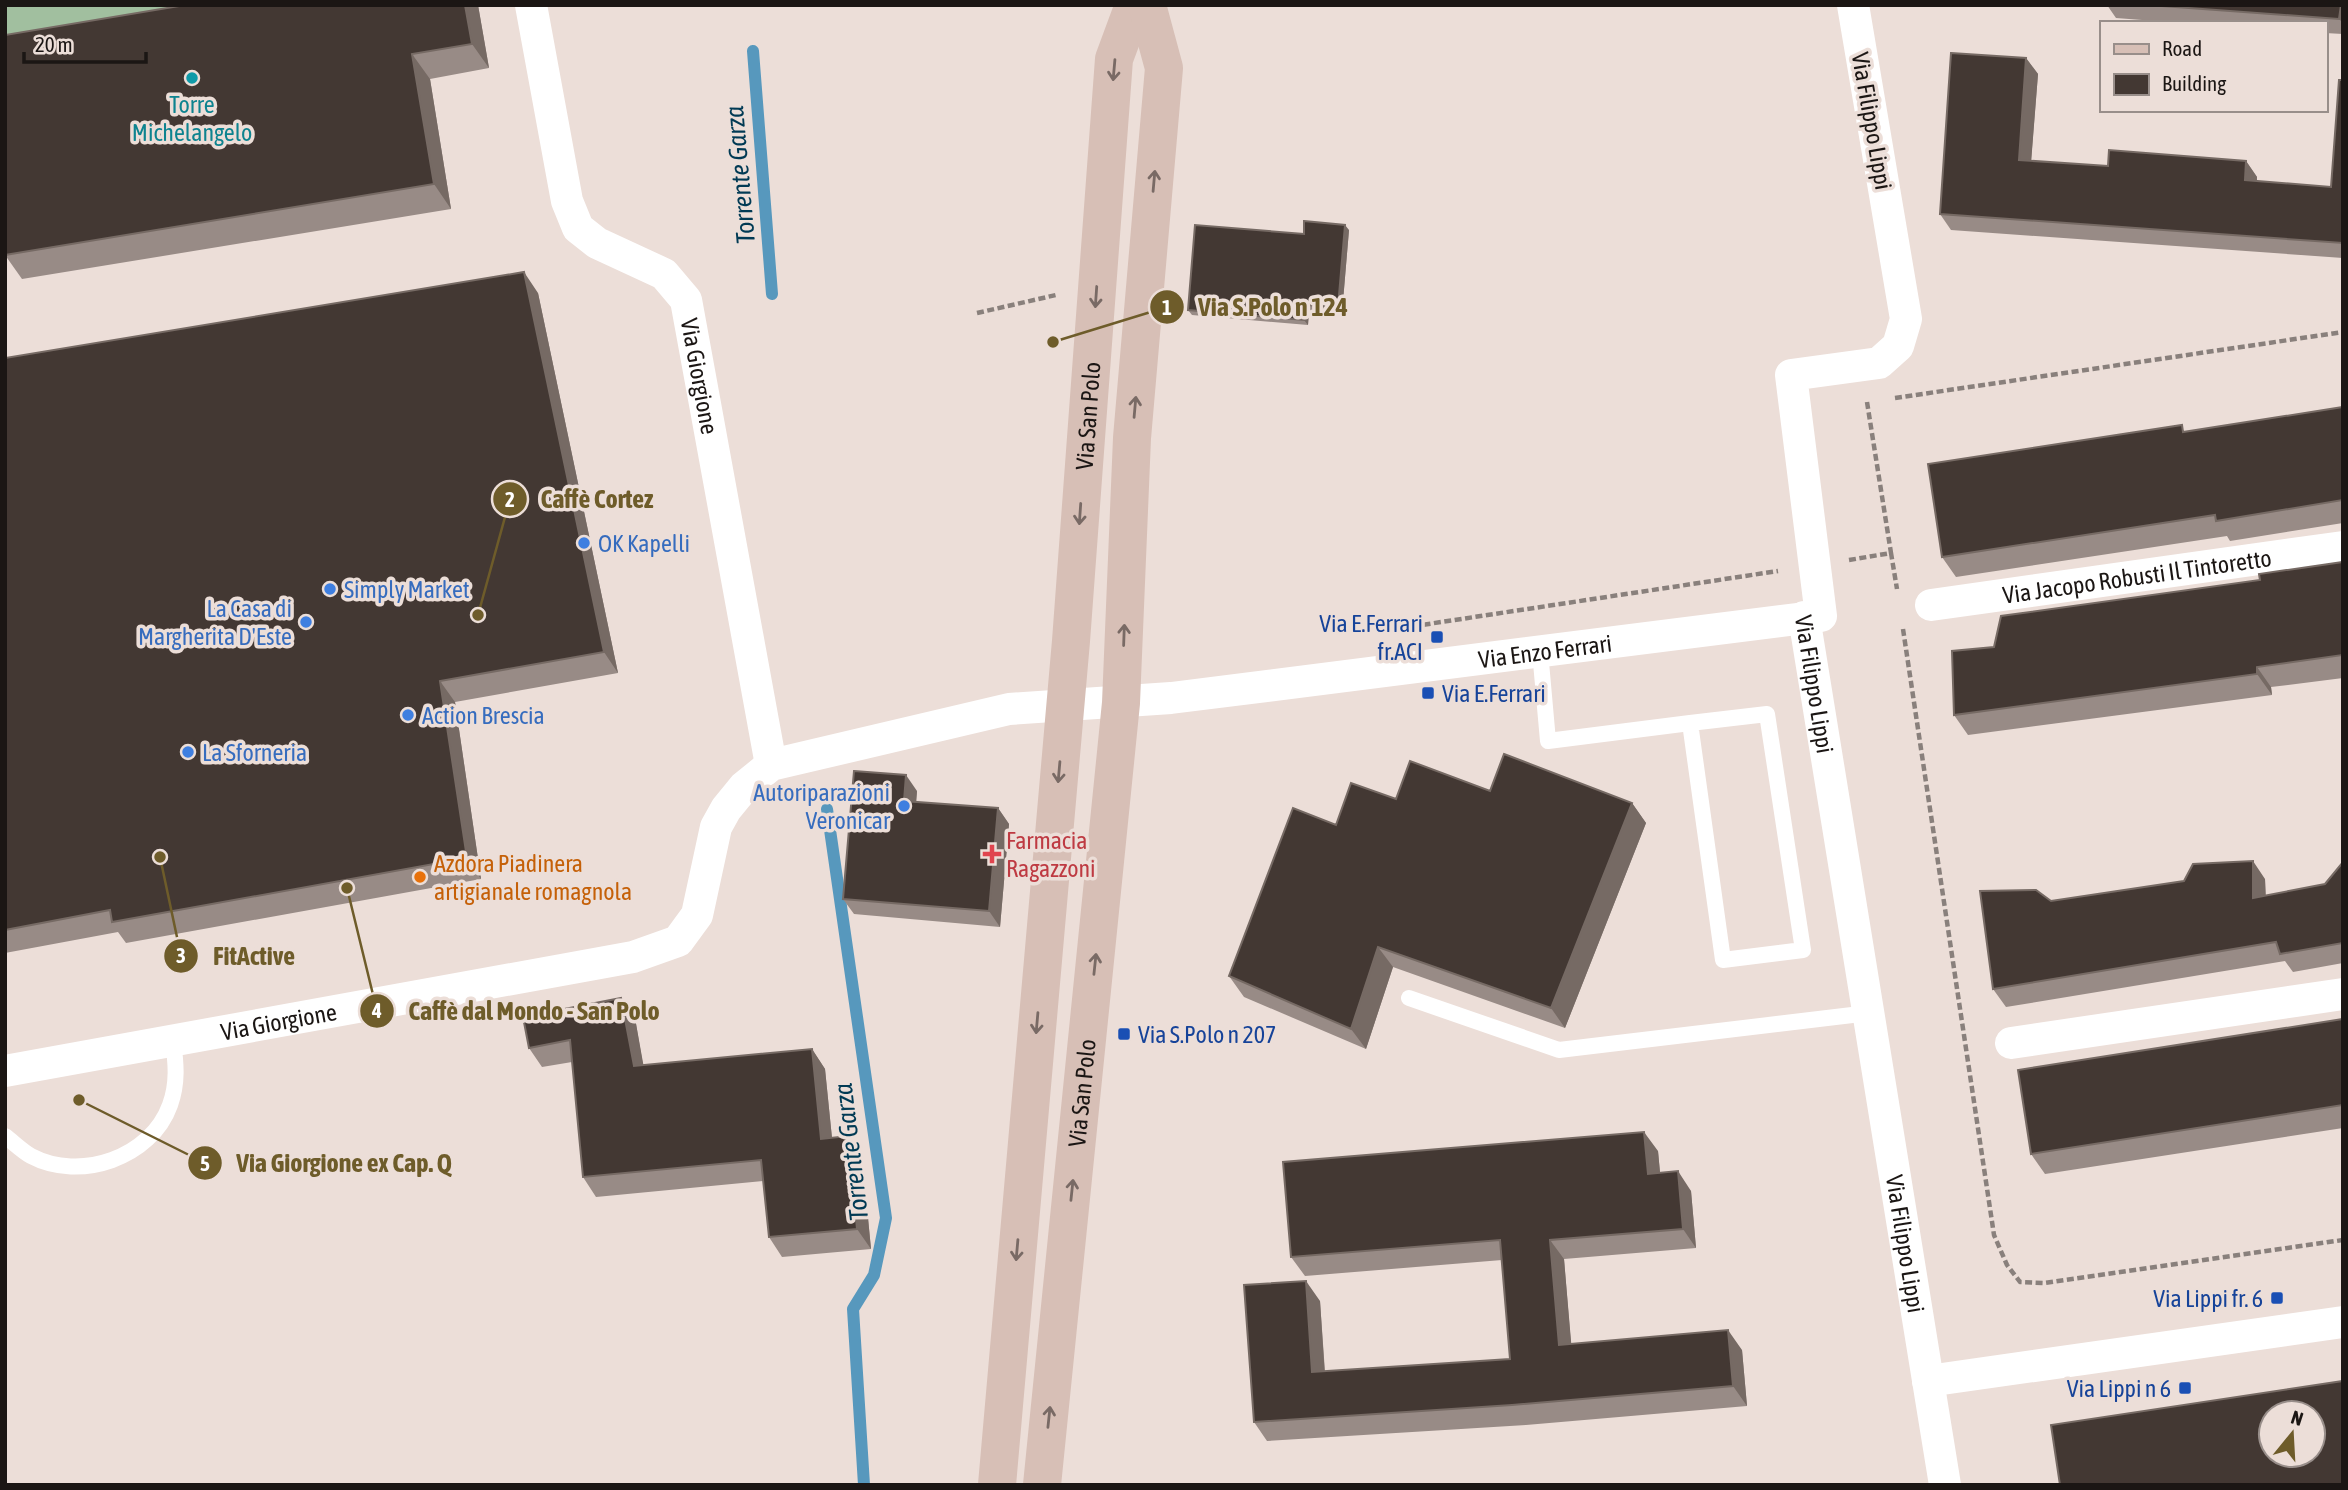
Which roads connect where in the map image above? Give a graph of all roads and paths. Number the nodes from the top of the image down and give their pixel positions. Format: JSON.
{"nodes":[{"id":1,"x":531,"y":5,"type":"edge"},
{"id":2,"x":1134,"y":5,"type":"edge"},
{"id":3,"x":1147,"y":5,"type":"edge"},
{"id":4,"x":1853,"y":5,"type":"edge"},
{"id":5,"x":1065,"y":293,"type":"dead end"},
{"id":6,"x":977,"y":313,"type":"dead end"},
{"id":7,"x":2343,"y":332,"type":"edge"},
{"id":8,"x":1894,"y":398,"type":"dead end"},
{"id":9,"x":1880,"y":400,"type":"dead end"},
{"id":10,"x":2343,"y":547,"type":"edge"},
{"id":11,"x":1891,"y":553,"type":"dead end"},
{"id":12,"x":1931,"y":606,"type":"dead end"},
{"id":13,"x":1804,"y":617,"type":"junction"},
{"id":14,"x":1540,"y":651,"type":"junction"},
{"id":15,"x":1121,"y":703,"type":"junction"},
{"id":16,"x":1065,"y":704,"type":"junction"},
{"id":17,"x":1690,"y":723,"type":"junction"},
{"id":18,"x":771,"y":765,"type":"junction"},
{"id":19,"x":2343,"y":994,"type":"edge"},
{"id":20,"x":1409,"y":998,"type":"dead end"},
{"id":21,"x":1869,"y":1013,"type":"junction"},
{"id":22,"x":173,"y":1041,"type":"junction"},
{"id":23,"x":2011,"y":1043,"type":"dead end"},
{"id":24,"x":5,"y":1071,"type":"edge"},
{"id":25,"x":5,"y":1136,"type":"edge"},
{"id":26,"x":2343,"y":1322,"type":"edge"},
{"id":27,"x":1928,"y":1381,"type":"junction"},
{"id":28,"x":997,"y":1485,"type":"edge"},
{"id":29,"x":1042,"y":1485,"type":"edge"},
{"id":30,"x":1945,"y":1485,"type":"edge"}],
"edges":[{"from":1,"to":18,"type":"street","name":"Via Giorgione"},
{"from":2,"to":16,"type":"main road","name":"Via San Polo","one_way":true},
{"from":15,"to":3,"type":"main road","name":"Via San Polo","one_way":true},
{"from":4,"to":13,"type":"street","name":"Via Filippo Lippi"},
{"from":5,"to":6,"type":"path"},
{"from":7,"to":8,"type":"path"},
{"from":9,"to":11,"type":"path"},
{"from":10,"to":12,"type":"street","name":"Via Jacopo Robusti Il Tintoretto"},
{"from":13,"to":14,"type":"street","name":"Via Enzo Ferrari"},
{"from":13,"to":21,"type":"street","name":"Via Filippo Lippi"},
{"from":14,"to":15,"type":"street","name":"Via Enzo Ferrari"},
{"from":14,"to":17,"type":"lane"},
{"from":15,"to":16,"type":"street"},
{"from":29,"to":15,"type":"main road","name":"Via San Polo","one_way":true},
{"from":16,"to":18,"type":"street","name":"Via Giorgione"},
{"from":16,"to":28,"type":"main road","name":"Via San Polo","one_way":true},
{"from":17,"to":17,"type":"lane"},
{"from":18,"to":22,"type":"street","name":"Via Giorgione"},
{"from":19,"to":23,"type":"street"},
{"from":20,"to":21,"type":"lane"},
{"from":21,"to":27,"type":"street","name":"Via Filippo Lippi"},
{"from":22,"to":24,"type":"street","name":"Via Giorgione"},
{"from":22,"to":25,"type":"lane"},
{"from":26,"to":27,"type":"street"},
{"from":27,"to":30,"type":"street","name":"Via Filippo Lippi"}]}
